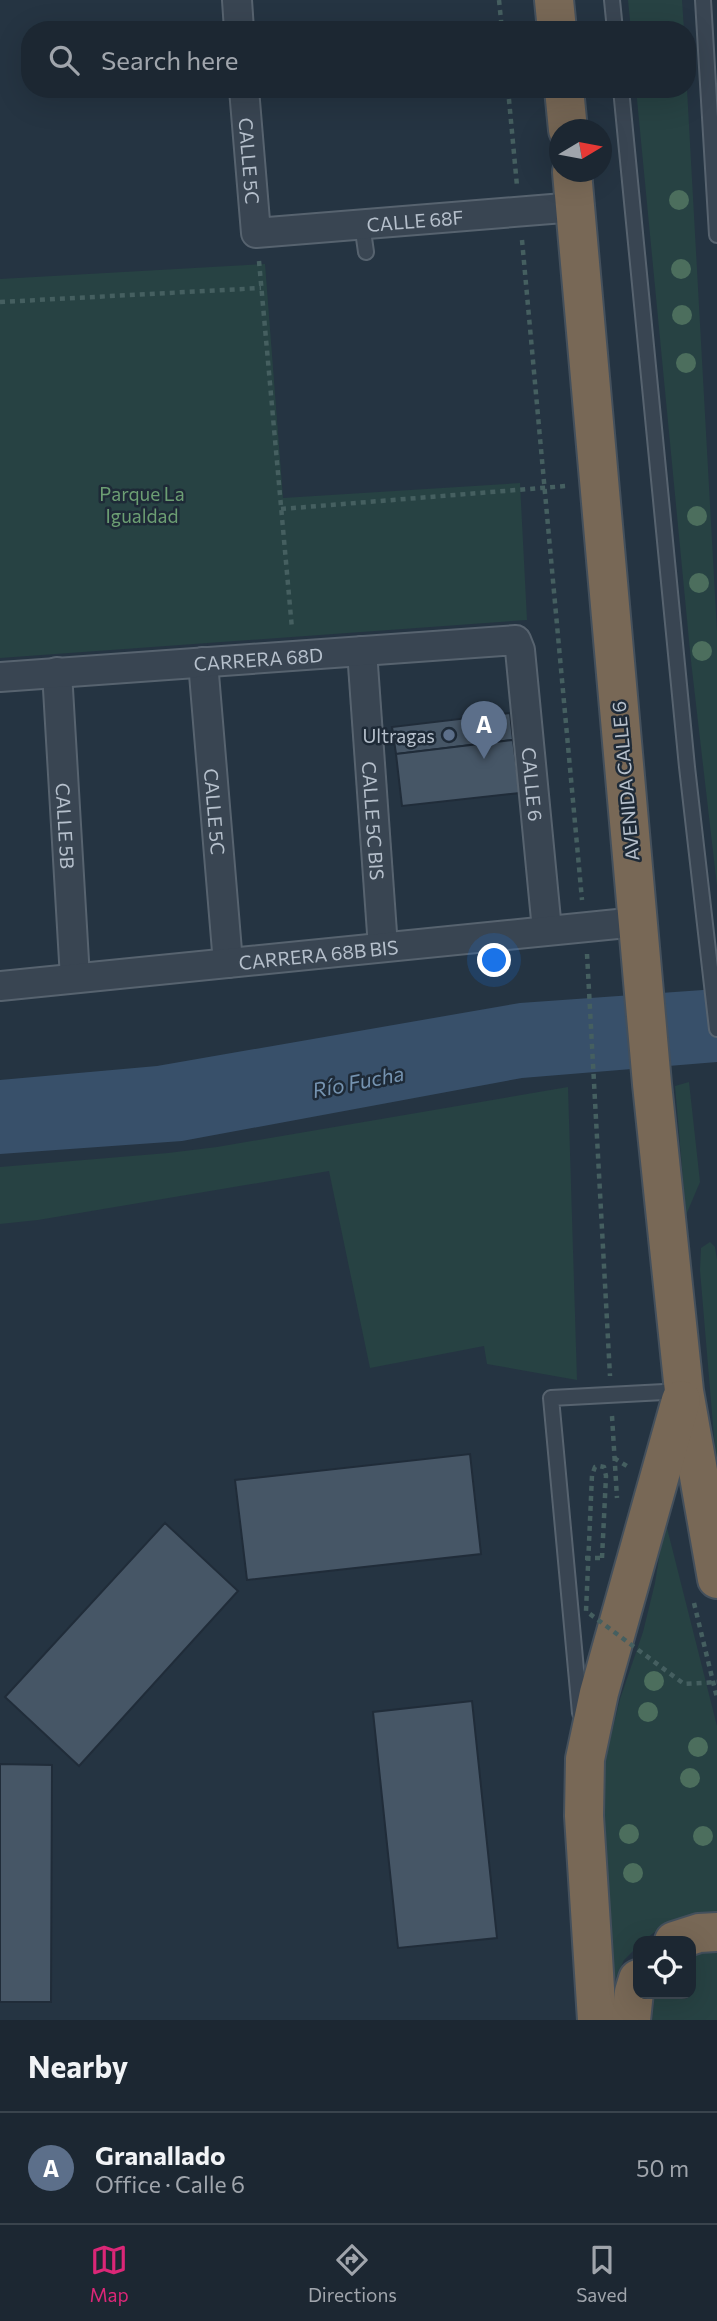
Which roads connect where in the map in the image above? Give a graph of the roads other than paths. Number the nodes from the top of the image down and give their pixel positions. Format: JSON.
{"nodes":[{"id":1,"x":237,"y":0,"type":"edge"},
{"id":2,"x":554,"y":0,"type":"edge"},
{"id":3,"x":612,"y":0,"type":"edge"},
{"id":4,"x":702,"y":0,"type":"edge"},
{"id":5,"x":238,"y":21,"type":"edge"},
{"id":6,"x":556,"y":21,"type":"edge"},
{"id":7,"x":614,"y":21,"type":"edge"},
{"id":8,"x":245,"y":98,"type":"edge"},
{"id":9,"x":565,"y":98,"type":"edge"},
{"id":10,"x":622,"y":98,"type":"edge"},
{"id":11,"x":567,"y":119,"type":"edge"},
{"id":12,"x":574,"y":189,"type":"edge"},
{"id":13,"x":362,"y":224,"type":"junction"},
{"id":14,"x":256,"y":233,"type":"joint"},
{"id":15,"x":717,"y":235,"type":"edge"},
{"id":16,"x":366,"y":252,"type":"dead end"},
{"id":17,"x":516,"y":640,"type":"joint"},
{"id":18,"x":362,"y":651,"type":"junction"},
{"id":19,"x":203,"y":662,"type":"junction"},
{"id":20,"x":57,"y":673,"type":"junction"},
{"id":21,"x":0,"y":677,"type":"edge"},
{"id":22,"x":638,"y":922,"type":"junction"},
{"id":23,"x":547,"y":930,"type":"junction"},
{"id":24,"x":383,"y":947,"type":"junction"},
{"id":25,"x":228,"y":963,"type":"junction"},
{"id":26,"x":75,"y":978,"type":"junction"},
{"id":27,"x":0,"y":986,"type":"edge"},
{"id":28,"x":717,"y":1029,"type":"edge"},
{"id":29,"x":684,"y":1391,"type":"junction"},
{"id":30,"x":717,"y":1579,"type":"edge"},
{"id":31,"x":585,"y":1759,"type":"junction"},
{"id":32,"x":717,"y":1932,"type":"edge"},
{"id":33,"x":690,"y":1936,"type":"edge"},
{"id":34,"x":633,"y":1999,"type":"edge"},
{"id":35,"x":597,"y":2020,"type":"edge"},
{"id":36,"x":631,"y":2020,"type":"edge"}],
"edges":[{"from":1,"to":5,"type":"street"},
{"from":2,"to":6,"type":"highway"},
{"from":3,"to":7,"type":"lane"},
{"from":4,"to":15,"type":"lane"},
{"from":8,"to":14,"type":"street","name":"CALLE 5C"},
{"from":9,"to":11,"type":"highway"},
{"from":10,"to":28,"type":"lane"},
{"from":12,"to":13,"type":"street","name":"CALLE 68F"},
{"from":12,"to":22,"type":"highway","name":"AVENIDA CALLE 6"},
{"from":13,"to":14,"type":"street","name":"CALLE 68F"},
{"from":13,"to":16,"type":"lane"},
{"from":17,"to":18,"type":"street","name":"CARRERA 68D"},
{"from":17,"to":23,"type":"street","name":"CALLE 6"},
{"from":18,"to":19,"type":"street","name":"CARRERA 68D"},
{"from":18,"to":24,"type":"street","name":"CALLE 5C BIS"},
{"from":19,"to":20,"type":"street","name":"CARRERA 68D"},
{"from":19,"to":25,"type":"street","name":"CALLE 5C"},
{"from":20,"to":21,"type":"street","name":"CARRERA 68D"},
{"from":20,"to":26,"type":"street","name":"CALLE 5B"},
{"from":22,"to":23,"type":"street","name":"CARRERA 68B BIS"},
{"from":22,"to":29,"type":"highway","name":"AVENIDA CALLE 6"},
{"from":23,"to":24,"type":"street","name":"CARRERA 68B BIS"},
{"from":24,"to":25,"type":"street","name":"CARRERA 68B BIS"},
{"from":25,"to":26,"type":"street","name":"CARRERA 68B BIS"},
{"from":26,"to":27,"type":"street","name":"CARRERA 68B BIS"},
{"from":29,"to":30,"type":"highway","name":"AVENIDA CALLE 6"},
{"from":29,"to":31,"type":"highway"},
{"from":29,"to":31,"type":"lane"},
{"from":31,"to":35,"type":"highway"},
{"from":32,"to":33,"type":"highway"},
{"from":34,"to":36,"type":"highway"}]}
